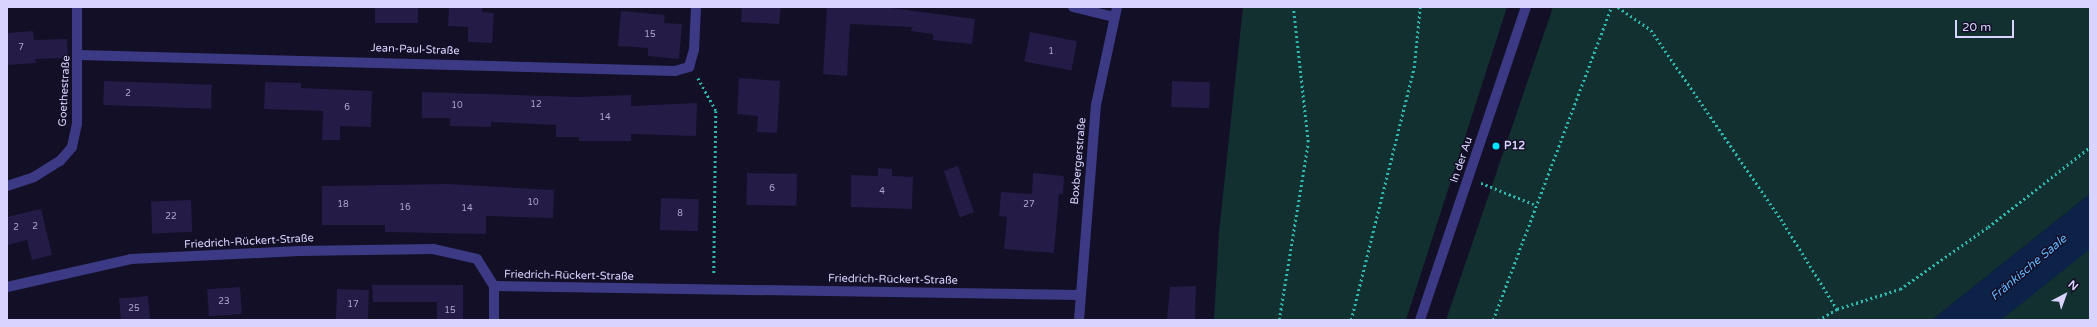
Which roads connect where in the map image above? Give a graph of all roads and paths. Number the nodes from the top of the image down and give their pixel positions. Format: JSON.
{"nodes":[{"id":1,"x":77,"y":7,"type":"edge"},
{"id":2,"x":696,"y":7,"type":"edge"},
{"id":3,"x":1073,"y":7,"type":"edge"},
{"id":4,"x":1117,"y":7,"type":"edge"},
{"id":5,"x":1293,"y":7,"type":"edge"},
{"id":6,"x":1420,"y":7,"type":"edge"},
{"id":7,"x":1526,"y":7,"type":"edge"},
{"id":8,"x":1611,"y":7,"type":"edge"},
{"id":9,"x":1618,"y":7,"type":"edge"},
{"id":10,"x":1114,"y":17,"type":"junction"},
{"id":11,"x":79,"y":55,"type":"junction"},
{"id":12,"x":706,"y":87,"type":"dead end"},
{"id":13,"x":2090,"y":147,"type":"edge"},
{"id":14,"x":1468,"y":178,"type":"junction"},
{"id":15,"x":7,"y":186,"type":"edge"},
{"id":16,"x":1536,"y":205,"type":"junction"},
{"id":17,"x":494,"y":286,"type":"junction"},
{"id":18,"x":7,"y":287,"type":"edge"},
{"id":19,"x":713,"y":290,"type":"junction"},
{"id":20,"x":1079,"y":295,"type":"junction"},
{"id":21,"x":1837,"y":309,"type":"junction"},
{"id":22,"x":494,"y":320,"type":"edge"},
{"id":23,"x":1079,"y":320,"type":"edge"},
{"id":24,"x":1280,"y":320,"type":"edge"},
{"id":25,"x":1351,"y":320,"type":"edge"},
{"id":26,"x":1420,"y":320,"type":"edge"},
{"id":27,"x":1493,"y":320,"type":"edge"},
{"id":28,"x":1818,"y":320,"type":"edge"}],
"edges":[{"from":1,"to":11,"type":"street","name":"Goethestraße"},
{"from":2,"to":11,"type":"street","name":"Jean-Paul-Straße"},
{"from":3,"to":10,"type":"street"},
{"from":4,"to":10,"type":"street","name":"Boxbergerstraße"},
{"from":5,"to":24,"type":"path"},
{"from":6,"to":25,"type":"path"},
{"from":7,"to":14,"type":"street","name":"In der Au"},
{"from":8,"to":16,"type":"path"},
{"from":9,"to":21,"type":"path"},
{"from":10,"to":20,"type":"street","name":"Boxbergerstraße"},
{"from":11,"to":15,"type":"street","name":"Goethestraße"},
{"from":12,"to":19,"type":"path"},
{"from":13,"to":21,"type":"path"},
{"from":14,"to":16,"type":"path"},
{"from":14,"to":26,"type":"street","name":"In der Au"},
{"from":16,"to":27,"type":"path"},
{"from":17,"to":18,"type":"street","name":"Friedrich-Rückert-Straße"},
{"from":17,"to":19,"type":"street","name":"Friedrich-Rückert-Straße"},
{"from":17,"to":22,"type":"street"},
{"from":19,"to":20,"type":"street","name":"Friedrich-Rückert-Straße"},
{"from":20,"to":23,"type":"street","name":"Boxbergerstraße"},
{"from":21,"to":28,"type":"path"}]}
